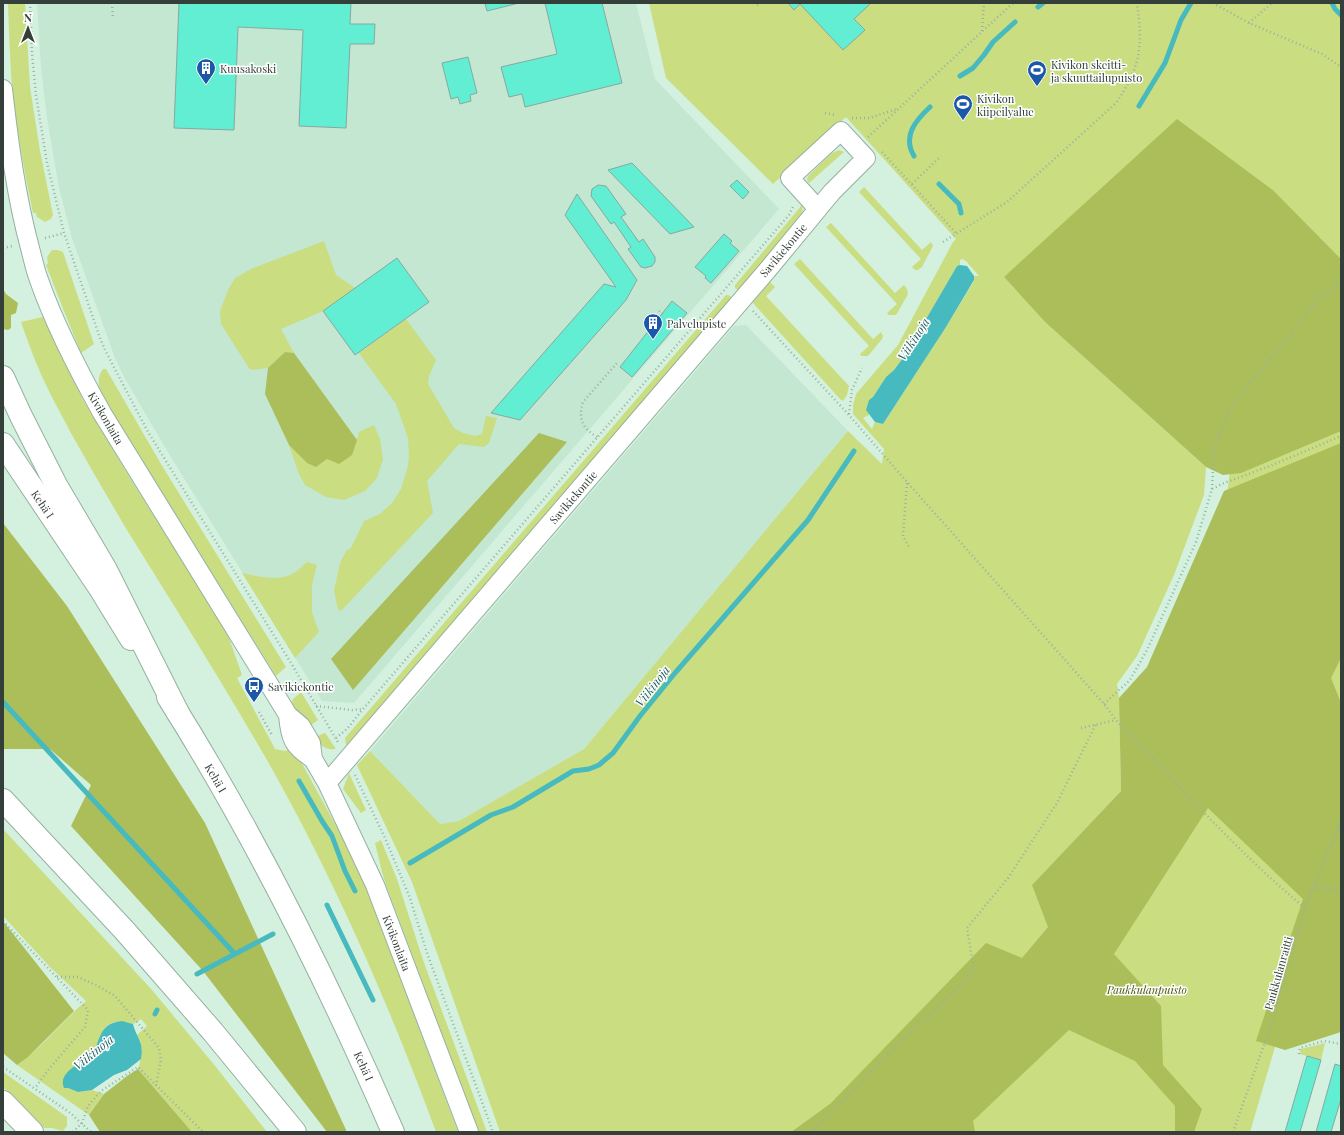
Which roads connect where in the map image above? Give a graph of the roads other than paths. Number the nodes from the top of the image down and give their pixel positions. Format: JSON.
{"nodes":[{"id":1,"x":3,"y":89,"type":"edge"},
{"id":2,"x":818,"y":209,"type":"dead end"},
{"id":3,"x":3,"y":377,"type":"edge"},
{"id":4,"x":3,"y":444,"type":"edge"},
{"id":5,"x":178,"y":713,"type":"junction"},
{"id":6,"x":327,"y":783,"type":"junction"},
{"id":7,"x":3,"y":800,"type":"edge"},
{"id":8,"x":3,"y":1102,"type":"edge"},
{"id":9,"x":30,"y":1130,"type":"edge"},
{"id":10,"x":295,"y":1132,"type":"edge"},
{"id":11,"x":393,"y":1132,"type":"edge"},
{"id":12,"x":469,"y":1132,"type":"edge"}],
"edges":[{"from":1,"to":6,"type":"street","name":"Kivikonlaita"},
{"from":2,"to":6,"type":"street","name":"Savikiekontie"},
{"from":3,"to":5,"type":"main road"},
{"from":4,"to":5,"type":"main road","name":"Kehä I"},
{"from":5,"to":11,"type":"main road","name":"Kehä I"},
{"from":6,"to":12,"type":"street","name":"Kivikonlaita"},
{"from":7,"to":10,"type":"main road"},
{"from":8,"to":9,"type":"main road"}]}
